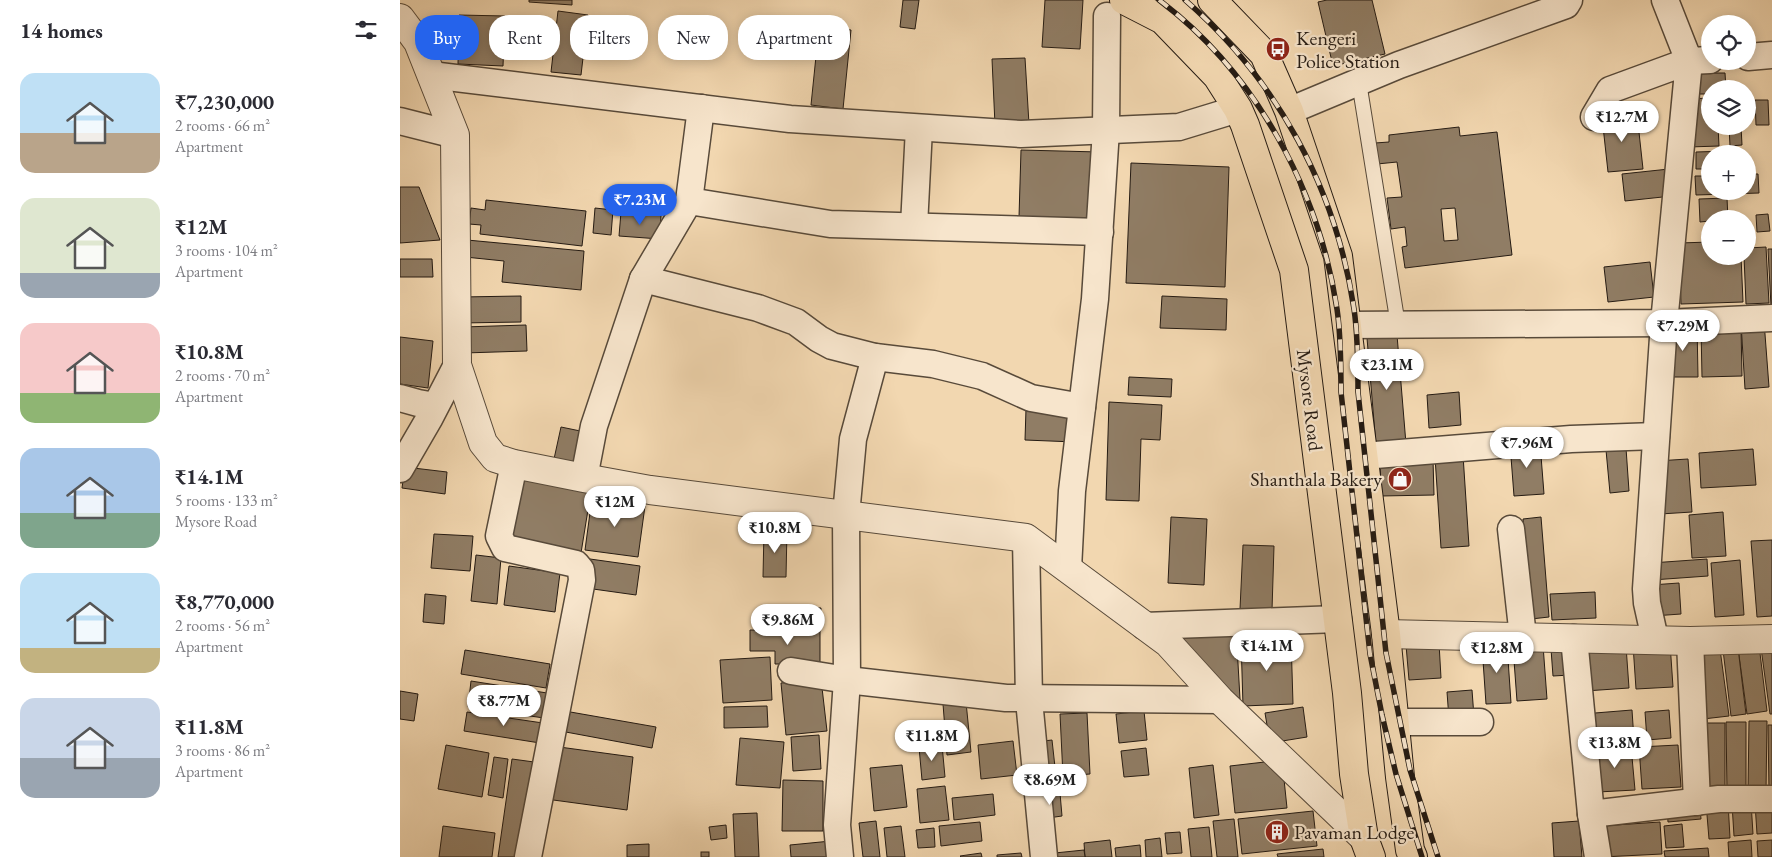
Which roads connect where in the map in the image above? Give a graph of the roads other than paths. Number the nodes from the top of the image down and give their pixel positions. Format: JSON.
{"nodes":[{"id":1,"x":1212,"y":0,"type":"edge"},
{"id":2,"x":1569,"y":0,"type":"edge"},
{"id":3,"x":1665,"y":0,"type":"edge"},
{"id":4,"x":1116,"y":8,"type":"edge"},
{"id":5,"x":400,"y":18,"type":"edge"},
{"id":6,"x":1772,"y":55,"type":"edge"},
{"id":7,"x":1756,"y":56,"type":"edge"},
{"id":8,"x":1699,"y":60,"type":"edge"},
{"id":9,"x":432,"y":75,"type":"junction"},
{"id":10,"x":1359,"y":82,"type":"junction"},
{"id":11,"x":701,"y":108,"type":"junction"},
{"id":12,"x":1238,"y":109,"type":"junction"},
{"id":13,"x":1289,"y":111,"type":"junction"},
{"id":14,"x":1594,"y":117,"type":"dead end"},
{"id":15,"x":400,"y":121,"type":"edge"},
{"id":16,"x":919,"y":128,"type":"junction"},
{"id":17,"x":1106,"y":130,"type":"junction"},
{"id":18,"x":455,"y":135,"type":"junction"},
{"id":19,"x":689,"y":200,"type":"junction"},
{"id":20,"x":914,"y":226,"type":"junction"},
{"id":21,"x":1100,"y":232,"type":"junction"},
{"id":22,"x":643,"y":278,"type":"junction"},
{"id":23,"x":1772,"y":318,"type":"edge"},
{"id":24,"x":1664,"y":323,"type":"junction"},
{"id":25,"x":1347,"y":325,"type":"junction"},
{"id":26,"x":1398,"y":325,"type":"junction"},
{"id":27,"x":875,"y":357,"type":"junction"},
{"id":28,"x":457,"y":365,"type":"junction"},
{"id":29,"x":400,"y":398,"type":"edge"},
{"id":30,"x":436,"y":406,"type":"junction"},
{"id":31,"x":1082,"y":407,"type":"junction"},
{"id":32,"x":1656,"y":436,"type":"junction"},
{"id":33,"x":1363,"y":456,"type":"junction"},
{"id":34,"x":514,"y":464,"type":"junction"},
{"id":35,"x":400,"y":469,"type":"edge"},
{"id":36,"x":584,"y":478,"type":"junction"},
{"id":37,"x":846,"y":515,"type":"junction"},
{"id":38,"x":1510,"y":529,"type":"dead end"},
{"id":39,"x":1026,"y":538,"type":"junction"},
{"id":40,"x":1068,"y":569,"type":"junction"},
{"id":41,"x":1338,"y":619,"type":"junction"},
{"id":42,"x":1144,"y":626,"type":"junction"},
{"id":43,"x":1386,"y":634,"type":"junction"},
{"id":44,"x":1523,"y":637,"type":"junction"},
{"id":45,"x":1574,"y":638,"type":"junction"},
{"id":46,"x":1655,"y":639,"type":"junction"},
{"id":47,"x":1772,"y":639,"type":"edge"},
{"id":48,"x":1690,"y":641,"type":"junction"},
{"id":49,"x":791,"y":671,"type":"dead end"},
{"id":50,"x":847,"y":680,"type":"junction"},
{"id":51,"x":1030,"y":700,"type":"junction"},
{"id":52,"x":1220,"y":700,"type":"junction"},
{"id":53,"x":1395,"y":722,"type":"junction"},
{"id":54,"x":1480,"y":722,"type":"dead end"},
{"id":55,"x":1772,"y":799,"type":"edge"},
{"id":56,"x":1697,"y":802,"type":"junction"},
{"id":57,"x":1591,"y":814,"type":"junction"},
{"id":58,"x":1367,"y":848,"type":"edge"},
{"id":59,"x":528,"y":857,"type":"edge"},
{"id":60,"x":840,"y":857,"type":"edge"},
{"id":61,"x":1044,"y":857,"type":"edge"},
{"id":62,"x":1413,"y":857,"type":"edge"},
{"id":63,"x":1598,"y":857,"type":"edge"}],
"edges":[{"from":1,"to":13,"type":"highway"},
{"from":2,"to":10,"type":"street"},
{"from":3,"to":8,"type":"street"},
{"from":4,"to":12,"type":"highway","name":"Mysore Road"},
{"from":4,"to":17,"type":"street"},
{"from":5,"to":9,"type":"street"},
{"from":6,"to":7,"type":"street"},
{"from":8,"to":14,"type":"street"},
{"from":8,"to":24,"type":"street"},
{"from":9,"to":11,"type":"street"},
{"from":9,"to":18,"type":"street"},
{"from":10,"to":13,"type":"street"},
{"from":10,"to":26,"type":"lane"},
{"from":11,"to":16,"type":"street"},
{"from":11,"to":19,"type":"street"},
{"from":12,"to":17,"type":"street"},
{"from":12,"to":41,"type":"highway","name":"Mysore Road"},
{"from":13,"to":25,"type":"highway"},
{"from":15,"to":18,"type":"street"},
{"from":16,"to":17,"type":"street"},
{"from":16,"to":20,"type":"street"},
{"from":17,"to":21,"type":"street"},
{"from":18,"to":28,"type":"street"},
{"from":19,"to":20,"type":"street"},
{"from":19,"to":22,"type":"street"},
{"from":20,"to":21,"type":"street"},
{"from":21,"to":31,"type":"street"},
{"from":22,"to":27,"type":"street"},
{"from":22,"to":36,"type":"street"},
{"from":23,"to":24,"type":"street"},
{"from":24,"to":26,"type":"street"},
{"from":24,"to":32,"type":"street"},
{"from":25,"to":26,"type":"street"},
{"from":25,"to":33,"type":"highway"},
{"from":27,"to":31,"type":"street"},
{"from":27,"to":37,"type":"street"},
{"from":28,"to":30,"type":"street"},
{"from":28,"to":34,"type":"street"},
{"from":29,"to":30,"type":"street"},
{"from":30,"to":35,"type":"street"},
{"from":31,"to":40,"type":"street"},
{"from":32,"to":33,"type":"street"},
{"from":32,"to":46,"type":"street"},
{"from":33,"to":43,"type":"highway"},
{"from":34,"to":36,"type":"street"},
{"from":34,"to":59,"type":"street"},
{"from":36,"to":37,"type":"street"},
{"from":37,"to":39,"type":"street"},
{"from":37,"to":50,"type":"street"},
{"from":38,"to":44,"type":"street"},
{"from":39,"to":40,"type":"street"},
{"from":39,"to":51,"type":"street"},
{"from":40,"to":42,"type":"street"},
{"from":41,"to":42,"type":"street"},
{"from":41,"to":58,"type":"highway","name":"Mysore Road"},
{"from":42,"to":52,"type":"street"},
{"from":43,"to":44,"type":"street"},
{"from":43,"to":53,"type":"highway"},
{"from":44,"to":45,"type":"street"},
{"from":45,"to":46,"type":"street"},
{"from":45,"to":57,"type":"street"},
{"from":46,"to":48,"type":"street"},
{"from":47,"to":48,"type":"street"},
{"from":48,"to":56,"type":"street"},
{"from":49,"to":50,"type":"street"},
{"from":50,"to":51,"type":"street"},
{"from":50,"to":60,"type":"street"},
{"from":51,"to":52,"type":"street"},
{"from":51,"to":61,"type":"street"},
{"from":52,"to":58,"type":"street"},
{"from":53,"to":54,"type":"street"},
{"from":53,"to":62,"type":"highway"},
{"from":55,"to":56,"type":"street"},
{"from":56,"to":57,"type":"street"},
{"from":57,"to":63,"type":"street"}]}
